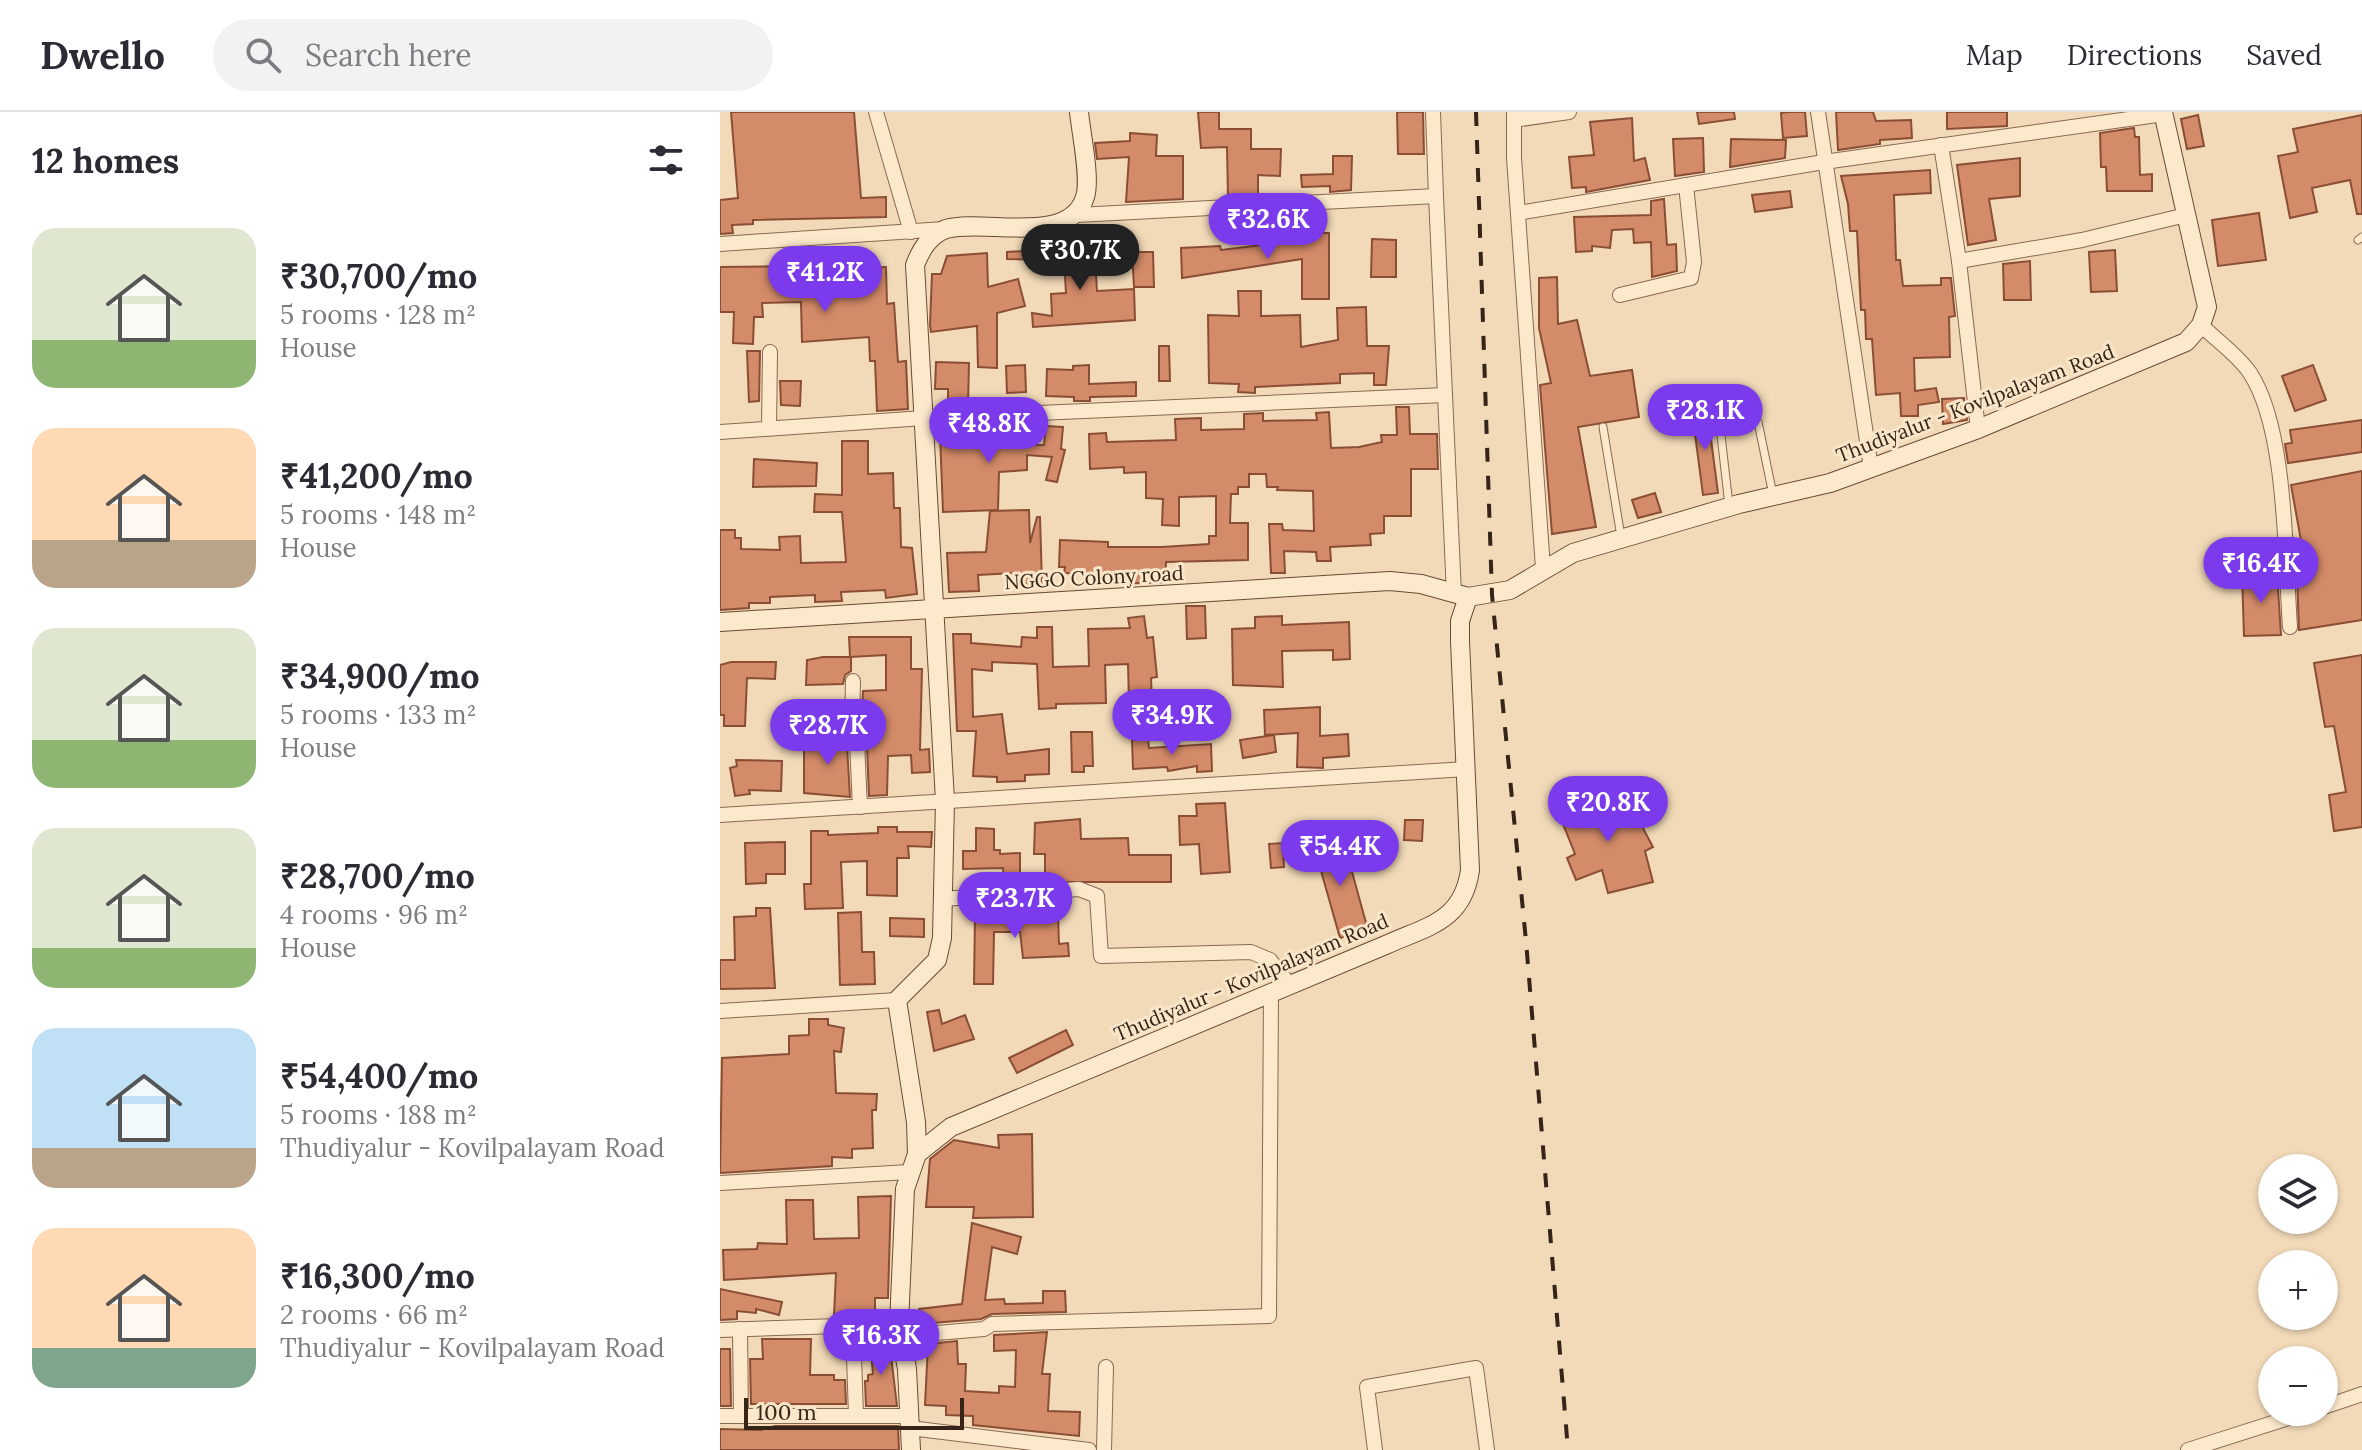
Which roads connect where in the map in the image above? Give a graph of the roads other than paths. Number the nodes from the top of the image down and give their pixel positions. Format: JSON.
{"nodes":[{"id":1,"x":876,"y":112,"type":"edge"},
{"id":2,"x":1079,"y":112,"type":"edge"},
{"id":3,"x":1433,"y":112,"type":"edge"},
{"id":4,"x":1569,"y":112,"type":"edge"},
{"id":5,"x":1818,"y":112,"type":"edge"},
{"id":6,"x":2163,"y":113,"type":"edge"},
{"id":7,"x":1514,"y":116,"type":"edge"},
{"id":8,"x":1941,"y":145,"type":"junction"},
{"id":9,"x":1824,"y":162,"type":"junction"},
{"id":10,"x":1686,"y":185,"type":"junction"},
{"id":11,"x":1436,"y":196,"type":"junction"},
{"id":12,"x":1518,"y":213,"type":"junction"},
{"id":13,"x":1077,"y":215,"type":"junction"},
{"id":14,"x":2186,"y":215,"type":"junction"},
{"id":15,"x":945,"y":229,"type":"junction"},
{"id":16,"x":911,"y":232,"type":"junction"},
{"id":17,"x":720,"y":244,"type":"edge"},
{"id":18,"x":1959,"y":261,"type":"junction"},
{"id":19,"x":1620,"y":295,"type":"dead end"},
{"id":20,"x":2201,"y":325,"type":"junction"},
{"id":21,"x":770,"y":352,"type":"dead end"},
{"id":22,"x":1445,"y":395,"type":"junction"},
{"id":23,"x":924,"y":418,"type":"junction"},
{"id":24,"x":1719,"y":418,"type":"dead end"},
{"id":25,"x":1758,"y":422,"type":"dead end"},
{"id":26,"x":1603,"y":427,"type":"dead end"},
{"id":27,"x":769,"y":428,"type":"junction"},
{"id":28,"x":1978,"y":429,"type":"junction"},
{"id":29,"x":720,"y":432,"type":"edge"},
{"id":30,"x":1871,"y":468,"type":"junction"},
{"id":31,"x":1773,"y":497,"type":"junction"},
{"id":32,"x":1730,"y":507,"type":"junction"},
{"id":33,"x":1621,"y":539,"type":"junction"},
{"id":34,"x":1543,"y":568,"type":"junction"},
{"id":35,"x":1461,"y":596,"type":"junction"},
{"id":36,"x":936,"y":608,"type":"junction"},
{"id":37,"x":720,"y":622,"type":"edge"},
{"id":38,"x":2290,"y":627,"type":"dead end"},
{"id":39,"x":853,"y":681,"type":"dead end"},
{"id":40,"x":1467,"y":769,"type":"junction"},
{"id":41,"x":945,"y":801,"type":"junction"},
{"id":42,"x":860,"y":807,"type":"junction"},
{"id":43,"x":720,"y":815,"type":"edge"},
{"id":44,"x":943,"y":899,"type":"junction"},
{"id":45,"x":1290,"y":985,"type":"junction"},
{"id":46,"x":1271,"y":993,"type":"junction"},
{"id":47,"x":897,"y":1000,"type":"junction"},
{"id":48,"x":720,"y":1011,"type":"edge"},
{"id":49,"x":917,"y":1154,"type":"junction"},
{"id":50,"x":909,"y":1172,"type":"junction"},
{"id":51,"x":720,"y":1183,"type":"edge"},
{"id":52,"x":853,"y":1326,"type":"junction"},
{"id":53,"x":740,"y":1329,"type":"junction"},
{"id":54,"x":720,"y":1330,"type":"edge"},
{"id":55,"x":900,"y":1330,"type":"junction"},
{"id":56,"x":1106,"y":1367,"type":"dead end"},
{"id":57,"x":2362,"y":1394,"type":"edge"},
{"id":58,"x":2338,"y":1402,"type":"edge"},
{"id":59,"x":720,"y":1416,"type":"edge"},
{"id":60,"x":741,"y":1416,"type":"junction"},
{"id":61,"x":856,"y":1416,"type":"junction"},
{"id":62,"x":909,"y":1422,"type":"junction"},
{"id":63,"x":2263,"y":1426,"type":"edge"},
{"id":64,"x":911,"y":1450,"type":"edge"},
{"id":65,"x":1082,"y":1450,"type":"edge"},
{"id":66,"x":1104,"y":1450,"type":"edge"},
{"id":67,"x":1375,"y":1450,"type":"edge"},
{"id":68,"x":1487,"y":1450,"type":"edge"},
{"id":69,"x":2188,"y":1450,"type":"edge"}],
"edges":[{"from":1,"to":16,"type":"street"},
{"from":2,"to":13,"type":"main road"},
{"from":3,"to":11,"type":"street"},
{"from":4,"to":7,"type":"street"},
{"from":5,"to":9,"type":"street"},
{"from":6,"to":8,"type":"street"},
{"from":6,"to":14,"type":"main road"},
{"from":7,"to":12,"type":"street"},
{"from":8,"to":9,"type":"street"},
{"from":8,"to":18,"type":"street"},
{"from":9,"to":10,"type":"street"},
{"from":9,"to":30,"type":"street"},
{"from":10,"to":12,"type":"street"},
{"from":10,"to":19,"type":"street"},
{"from":11,"to":13,"type":"street"},
{"from":11,"to":22,"type":"street"},
{"from":12,"to":34,"type":"street"},
{"from":13,"to":15,"type":"main road"},
{"from":14,"to":18,"type":"street"},
{"from":14,"to":20,"type":"main road"},
{"from":15,"to":16,"type":"street"},
{"from":15,"to":23,"type":"main road"},
{"from":16,"to":17,"type":"street"},
{"from":18,"to":28,"type":"street"},
{"from":20,"to":28,"type":"main road","name":"Thudiyalur - Kovilpalayam Road"},
{"from":20,"to":38,"type":"street"},
{"from":21,"to":27,"type":"street"},
{"from":22,"to":23,"type":"street"},
{"from":22,"to":35,"type":"street"},
{"from":23,"to":27,"type":"street"},
{"from":23,"to":36,"type":"main road"},
{"from":24,"to":32,"type":"lane"},
{"from":25,"to":31,"type":"lane"},
{"from":26,"to":33,"type":"lane"},
{"from":27,"to":29,"type":"street"},
{"from":28,"to":30,"type":"main road","name":"Thudiyalur - Kovilpalayam Road"},
{"from":30,"to":31,"type":"main road","name":"Thudiyalur - Kovilpalayam Road"},
{"from":31,"to":32,"type":"main road","name":"Thudiyalur - Kovilpalayam Road"},
{"from":32,"to":33,"type":"main road","name":"Thudiyalur - Kovilpalayam Road"},
{"from":33,"to":34,"type":"main road","name":"Thudiyalur - Kovilpalayam Road"},
{"from":34,"to":35,"type":"main road","name":"Thudiyalur - Kovilpalayam Road"},
{"from":35,"to":36,"type":"main road","name":"NGGO Colony road"},
{"from":35,"to":40,"type":"main road","name":"Thudiyalur - Kovilpalayam Road"},
{"from":36,"to":37,"type":"main road","name":"NGGO Colony road"},
{"from":36,"to":41,"type":"main road"},
{"from":39,"to":42,"type":"street"},
{"from":40,"to":41,"type":"street"},
{"from":40,"to":45,"type":"main road","name":"Thudiyalur - Kovilpalayam Road"},
{"from":41,"to":42,"type":"street"},
{"from":41,"to":44,"type":"main road"},
{"from":42,"to":43,"type":"street"},
{"from":44,"to":45,"type":"street"},
{"from":44,"to":47,"type":"main road"},
{"from":45,"to":46,"type":"main road","name":"Thudiyalur - Kovilpalayam Road"},
{"from":46,"to":49,"type":"main road","name":"Thudiyalur - Kovilpalayam Road"},
{"from":46,"to":55,"type":"street"},
{"from":47,"to":48,"type":"street"},
{"from":47,"to":49,"type":"main road"},
{"from":49,"to":50,"type":"main road","name":"Thudiyalur - Kovilpalayam Road"},
{"from":50,"to":51,"type":"street"},
{"from":50,"to":55,"type":"main road","name":"Thudiyalur - Kovilpalayam Road"},
{"from":52,"to":53,"type":"street"},
{"from":52,"to":55,"type":"street"},
{"from":52,"to":61,"type":"street"},
{"from":53,"to":54,"type":"street"},
{"from":53,"to":60,"type":"street"},
{"from":55,"to":62,"type":"main road","name":"Thudiyalur - Kovilpalayam Road"},
{"from":56,"to":66,"type":"street"},
{"from":57,"to":58,"type":"street"},
{"from":59,"to":60,"type":"street"},
{"from":60,"to":61,"type":"street"},
{"from":61,"to":62,"type":"street"},
{"from":62,"to":64,"type":"main road","name":"Thudiyalur - Kovilpalayam Road"},
{"from":62,"to":65,"type":"street"},
{"from":63,"to":69,"type":"street"},
{"from":67,"to":68,"type":"street"}]}
